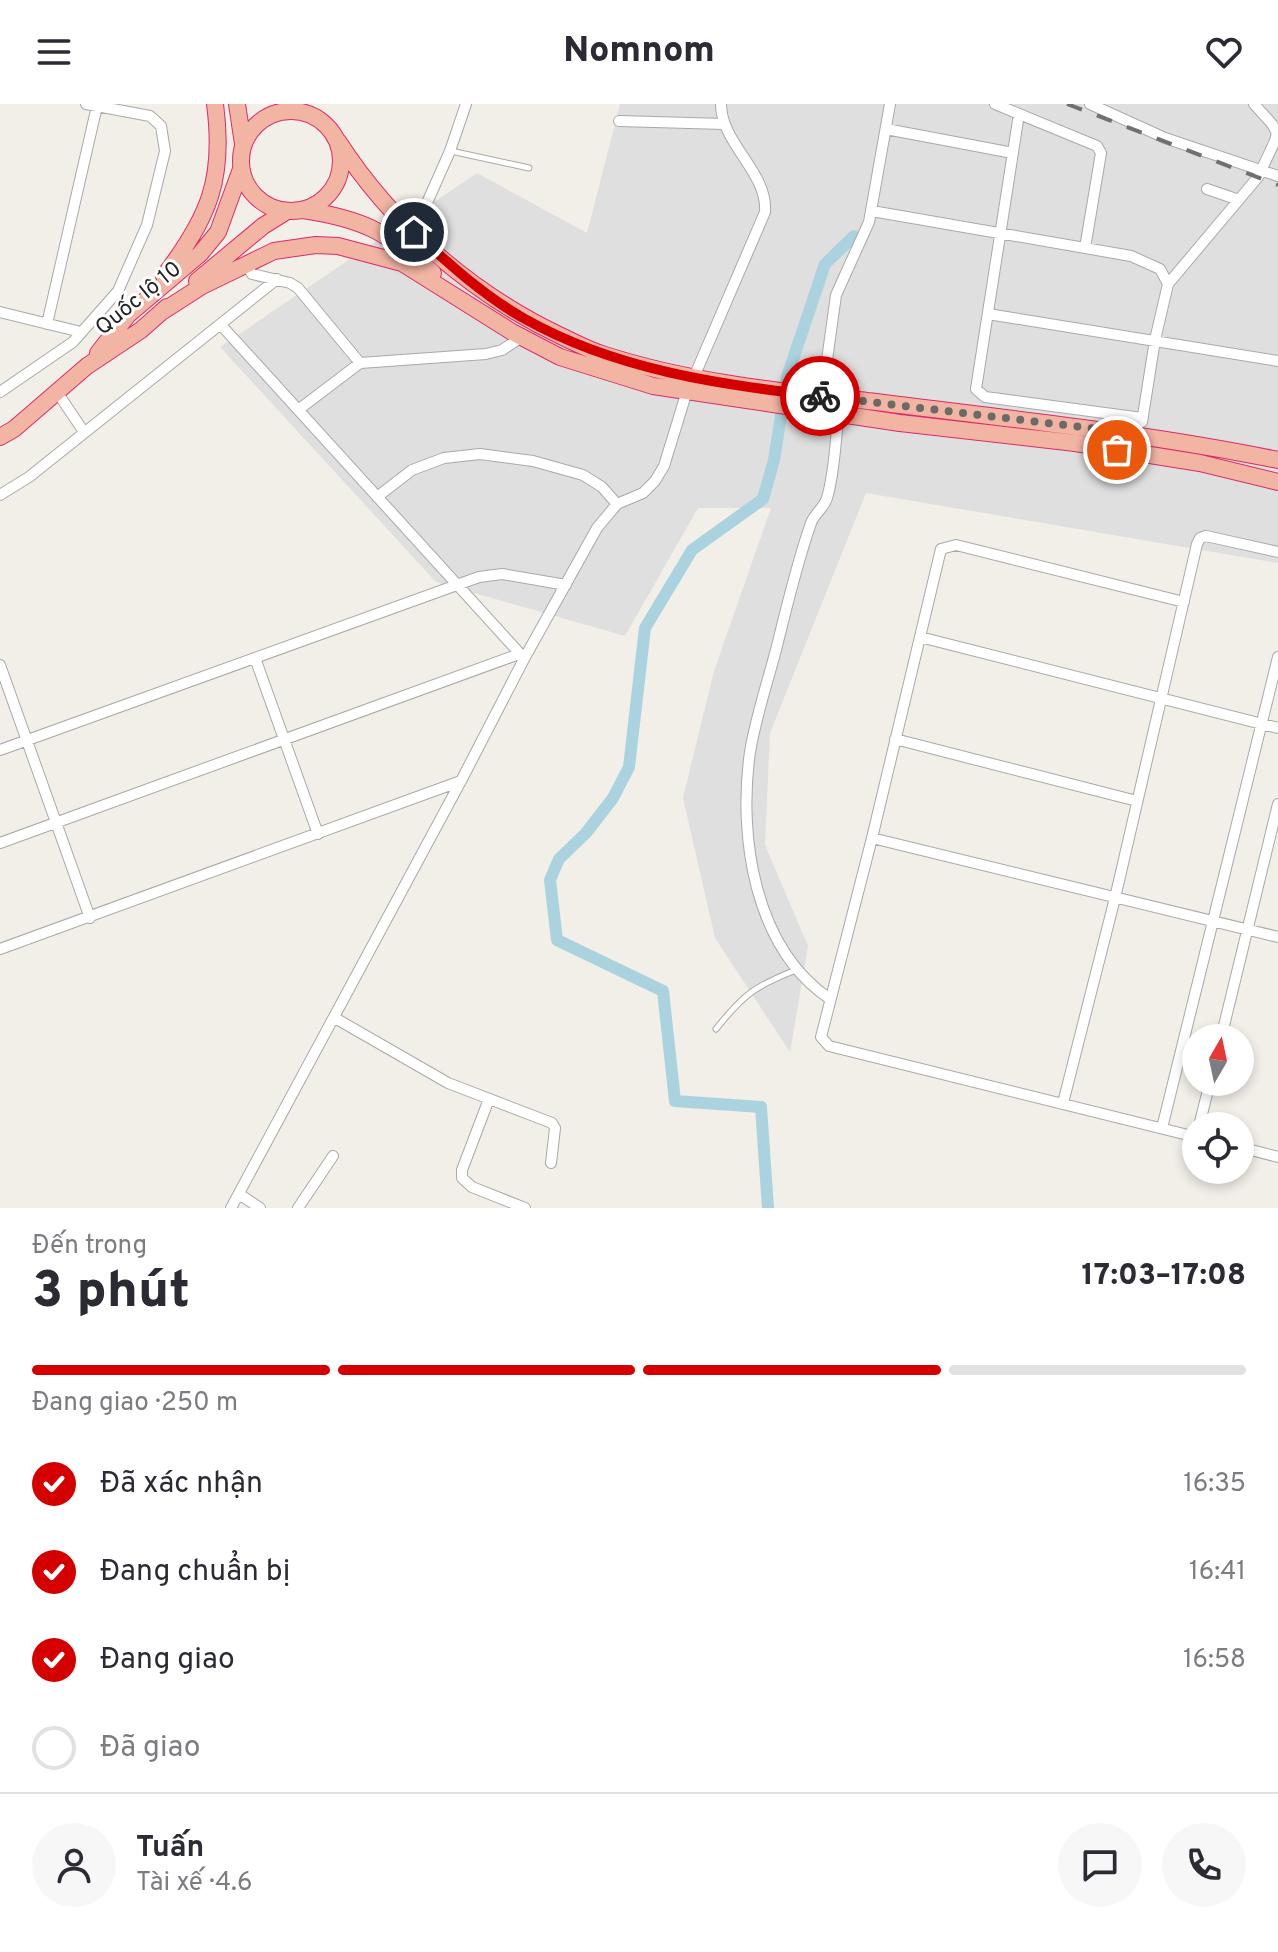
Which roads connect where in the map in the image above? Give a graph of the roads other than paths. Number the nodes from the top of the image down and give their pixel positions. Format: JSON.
{"nodes":[{"id":1,"x":215,"y":104,"type":"edge"},
{"id":2,"x":237,"y":104,"type":"edge"},
{"id":3,"x":304,"y":104,"type":"edge"},
{"id":4,"x":466,"y":104,"type":"edge"},
{"id":5,"x":721,"y":104,"type":"edge"},
{"id":6,"x":890,"y":104,"type":"edge"},
{"id":7,"x":995,"y":104,"type":"edge"},
{"id":8,"x":1090,"y":104,"type":"edge"},
{"id":9,"x":1254,"y":104,"type":"edge"},
{"id":10,"x":91,"y":105,"type":"edge"},
{"id":11,"x":1019,"y":114,"type":"junction"},
{"id":12,"x":320,"y":119,"type":"junction"},
{"id":13,"x":619,"y":121,"type":"dead end"},
{"id":14,"x":724,"y":124,"type":"junction"},
{"id":15,"x":886,"y":129,"type":"junction"},
{"id":16,"x":338,"y":141,"type":"junction"},
{"id":17,"x":243,"y":144,"type":"junction"},
{"id":18,"x":450,"y":151,"type":"junction"},
{"id":19,"x":1013,"y":153,"type":"junction"},
{"id":20,"x":529,"y":168,"type":"dead end"},
{"id":21,"x":241,"y":169,"type":"junction"},
{"id":22,"x":1262,"y":169,"type":"junction"},
{"id":23,"x":1278,"y":176,"type":"edge"},
{"id":24,"x":1207,"y":189,"type":"dead end"},
{"id":25,"x":1239,"y":200,"type":"junction"},
{"id":26,"x":295,"y":210,"type":"junction"},
{"id":27,"x":872,"y":211,"type":"junction"},
{"id":28,"x":414,"y":232,"type":"junction"},
{"id":29,"x":1001,"y":234,"type":"junction"},
{"id":30,"x":1085,"y":248,"type":"junction"},
{"id":31,"x":245,"y":263,"type":"junction"},
{"id":32,"x":277,"y":279,"type":"junction"},
{"id":33,"x":1168,"y":284,"type":"junction"},
{"id":34,"x":146,"y":300,"type":"junction"},
{"id":35,"x":474,"y":308,"type":"junction"},
{"id":36,"x":0,"y":312,"type":"edge"},
{"id":37,"x":160,"y":313,"type":"junction"},
{"id":38,"x":988,"y":314,"type":"junction"},
{"id":39,"x":47,"y":324,"type":"junction"},
{"id":40,"x":221,"y":325,"type":"junction"},
{"id":41,"x":81,"y":332,"type":"junction"},
{"id":42,"x":522,"y":337,"type":"junction"},
{"id":43,"x":1155,"y":340,"type":"junction"},
{"id":44,"x":1278,"y":361,"type":"edge"},
{"id":45,"x":360,"y":363,"type":"junction"},
{"id":46,"x":87,"y":366,"type":"junction"},
{"id":47,"x":690,"y":384,"type":"junction"},
{"id":48,"x":0,"y":392,"type":"edge"},
{"id":49,"x":57,"y":392,"type":"junction"},
{"id":50,"x":822,"y":396,"type":"junction"},
{"id":51,"x":796,"y":400,"type":"junction"},
{"id":52,"x":298,"y":410,"type":"junction"},
{"id":53,"x":839,"y":413,"type":"junction"},
{"id":54,"x":1141,"y":426,"type":"junction"},
{"id":55,"x":84,"y":432,"type":"junction"},
{"id":56,"x":0,"y":437,"type":"edge"},
{"id":57,"x":1138,"y":454,"type":"junction"},
{"id":58,"x":1278,"y":460,"type":"edge"},
{"id":59,"x":1278,"y":482,"type":"edge"},
{"id":60,"x":0,"y":495,"type":"edge"},
{"id":61,"x":377,"y":497,"type":"junction"},
{"id":62,"x":617,"y":504,"type":"junction"},
{"id":63,"x":1278,"y":552,"type":"edge"},
{"id":64,"x":458,"y":585,"type":"junction"},
{"id":65,"x":566,"y":585,"type":"junction"},
{"id":66,"x":1184,"y":602,"type":"junction"},
{"id":67,"x":920,"y":637,"type":"junction"},
{"id":68,"x":522,"y":656,"type":"junction"},
{"id":69,"x":1278,"y":657,"type":"edge"},
{"id":70,"x":255,"y":658,"type":"junction"},
{"id":71,"x":0,"y":665,"type":"edge"},
{"id":72,"x":1162,"y":700,"type":"junction"},
{"id":73,"x":1261,"y":724,"type":"junction"},
{"id":74,"x":1278,"y":728,"type":"edge"},
{"id":75,"x":895,"y":739,"type":"junction"},
{"id":76,"x":27,"y":740,"type":"junction"},
{"id":77,"x":285,"y":741,"type":"junction"},
{"id":78,"x":0,"y":750,"type":"edge"},
{"id":79,"x":461,"y":781,"type":"junction"},
{"id":80,"x":1137,"y":801,"type":"junction"},
{"id":81,"x":1278,"y":804,"type":"edge"},
{"id":82,"x":56,"y":822,"type":"junction"},
{"id":83,"x":318,"y":834,"type":"junction"},
{"id":84,"x":872,"y":838,"type":"junction"},
{"id":85,"x":1273,"y":842,"type":"edge"},
{"id":86,"x":0,"y":843,"type":"edge"},
{"id":87,"x":1115,"y":898,"type":"junction"},
{"id":88,"x":90,"y":918,"type":"junction"},
{"id":89,"x":1211,"y":921,"type":"junction"},
{"id":90,"x":1247,"y":929,"type":"junction"},
{"id":91,"x":1278,"y":937,"type":"edge"},
{"id":92,"x":0,"y":949,"type":"edge"},
{"id":93,"x":796,"y":970,"type":"junction"},
{"id":94,"x":830,"y":999,"type":"junction"},
{"id":95,"x":335,"y":1018,"type":"junction"},
{"id":96,"x":1224,"y":1024,"type":"edge"},
{"id":97,"x":716,"y":1029,"type":"dead end"},
{"id":98,"x":489,"y":1099,"type":"junction"},
{"id":99,"x":1063,"y":1103,"type":"junction"},
{"id":100,"x":1162,"y":1128,"type":"junction"},
{"id":101,"x":1182,"y":1133,"type":"edge"},
{"id":102,"x":1254,"y":1151,"type":"edge"},
{"id":103,"x":333,"y":1156,"type":"dead end"},
{"id":104,"x":1278,"y":1157,"type":"edge"},
{"id":105,"x":551,"y":1163,"type":"dead end"},
{"id":106,"x":239,"y":1194,"type":"junction"},
{"id":107,"x":506,"y":1205,"type":"edge"},
{"id":108,"x":231,"y":1208,"type":"edge"},
{"id":109,"x":260,"y":1208,"type":"edge"},
{"id":110,"x":298,"y":1208,"type":"edge"},
{"id":111,"x":525,"y":1208,"type":"edge"}],
"edges":[{"from":1,"to":34,"type":"highway","name":"Quốc lộ 10"},
{"from":2,"to":17,"type":"highway"},
{"from":3,"to":12,"type":"highway"},
{"from":4,"to":18,"type":"street"},
{"from":5,"to":14,"type":"street"},
{"from":6,"to":15,"type":"street"},
{"from":7,"to":11,"type":"street"},
{"from":8,"to":22,"type":"street"},
{"from":9,"to":22,"type":"street"},
{"from":10,"to":39,"type":"street"},
{"from":10,"to":41,"type":"street"},
{"from":11,"to":19,"type":"street"},
{"from":11,"to":30,"type":"street"},
{"from":12,"to":16,"type":"highway"},
{"from":12,"to":17,"type":"highway"},
{"from":13,"to":14,"type":"street"},
{"from":14,"to":47,"type":"street"},
{"from":15,"to":19,"type":"street"},
{"from":15,"to":27,"type":"street"},
{"from":16,"to":26,"type":"highway"},
{"from":16,"to":28,"type":"highway"},
{"from":17,"to":21,"type":"highway"},
{"from":18,"to":20,"type":"lane"},
{"from":18,"to":28,"type":"street"},
{"from":19,"to":29,"type":"street"},
{"from":21,"to":26,"type":"highway"},
{"from":21,"to":34,"type":"highway","name":"Quốc lộ 10"},
{"from":22,"to":23,"type":"street"},
{"from":22,"to":25,"type":"street"},
{"from":24,"to":25,"type":"street"},
{"from":25,"to":33,"type":"street"},
{"from":26,"to":35,"type":"highway"},
{"from":26,"to":37,"type":"highway","name":"Quốc lộ 10"},
{"from":27,"to":29,"type":"street"},
{"from":27,"to":50,"type":"street"},
{"from":28,"to":47,"type":"highway"},
{"from":29,"to":30,"type":"street"},
{"from":29,"to":38,"type":"street"},
{"from":30,"to":33,"type":"street"},
{"from":31,"to":32,"type":"street"},
{"from":31,"to":35,"type":"highway"},
{"from":31,"to":37,"type":"highway"},
{"from":32,"to":40,"type":"street"},
{"from":32,"to":45,"type":"street"},
{"from":33,"to":43,"type":"street"},
{"from":34,"to":46,"type":"highway","name":"Quốc lộ 10"},
{"from":35,"to":42,"type":"highway"},
{"from":36,"to":39,"type":"street"},
{"from":37,"to":46,"type":"highway","name":"Quốc lộ 10"},
{"from":38,"to":43,"type":"street"},
{"from":38,"to":54,"type":"street"},
{"from":39,"to":41,"type":"street"},
{"from":40,"to":52,"type":"street"},
{"from":40,"to":55,"type":"street"},
{"from":41,"to":48,"type":"street"},
{"from":42,"to":45,"type":"street"},
{"from":42,"to":47,"type":"highway"},
{"from":43,"to":44,"type":"street"},
{"from":43,"to":54,"type":"street"},
{"from":45,"to":52,"type":"street"},
{"from":46,"to":49,"type":"highway"},
{"from":47,"to":51,"type":"highway"},
{"from":47,"to":62,"type":"street"},
{"from":49,"to":55,"type":"street"},
{"from":49,"to":56,"type":"highway"},
{"from":50,"to":51,"type":"highway"},
{"from":50,"to":54,"type":"highway"},
{"from":51,"to":53,"type":"highway"},
{"from":52,"to":61,"type":"street"},
{"from":53,"to":57,"type":"highway"},
{"from":53,"to":93,"type":"street"},
{"from":54,"to":57,"type":"highway"},
{"from":54,"to":58,"type":"highway"},
{"from":55,"to":60,"type":"street"},
{"from":57,"to":59,"type":"highway"},
{"from":61,"to":62,"type":"street"},
{"from":61,"to":64,"type":"street"},
{"from":62,"to":65,"type":"street"},
{"from":63,"to":66,"type":"street"},
{"from":64,"to":65,"type":"street"},
{"from":64,"to":68,"type":"street"},
{"from":64,"to":70,"type":"street"},
{"from":65,"to":68,"type":"street"},
{"from":66,"to":67,"type":"street"},
{"from":66,"to":72,"type":"street"},
{"from":67,"to":72,"type":"street"},
{"from":67,"to":75,"type":"street"},
{"from":68,"to":77,"type":"street"},
{"from":68,"to":79,"type":"street"},
{"from":69,"to":73,"type":"street"},
{"from":70,"to":76,"type":"street"},
{"from":70,"to":77,"type":"street"},
{"from":71,"to":76,"type":"street"},
{"from":72,"to":73,"type":"street"},
{"from":72,"to":80,"type":"street"},
{"from":73,"to":74,"type":"street"},
{"from":73,"to":89,"type":"street"},
{"from":75,"to":80,"type":"street"},
{"from":75,"to":84,"type":"street"},
{"from":76,"to":78,"type":"street"},
{"from":76,"to":82,"type":"street"},
{"from":77,"to":82,"type":"street"},
{"from":77,"to":83,"type":"street"},
{"from":79,"to":83,"type":"street"},
{"from":79,"to":95,"type":"street"},
{"from":80,"to":87,"type":"street"},
{"from":81,"to":85,"type":"street"},
{"from":82,"to":86,"type":"street"},
{"from":82,"to":88,"type":"street"},
{"from":83,"to":88,"type":"street"},
{"from":84,"to":87,"type":"street"},
{"from":84,"to":94,"type":"street"},
{"from":85,"to":90,"type":"street"},
{"from":87,"to":89,"type":"street"},
{"from":87,"to":99,"type":"street"},
{"from":88,"to":92,"type":"street"},
{"from":89,"to":90,"type":"street"},
{"from":89,"to":100,"type":"street"},
{"from":90,"to":91,"type":"street"},
{"from":90,"to":96,"type":"street"},
{"from":93,"to":94,"type":"street"},
{"from":93,"to":97,"type":"lane"},
{"from":94,"to":99,"type":"street"},
{"from":95,"to":98,"type":"street"},
{"from":95,"to":106,"type":"street"},
{"from":98,"to":105,"type":"street"},
{"from":98,"to":107,"type":"street"},
{"from":99,"to":100,"type":"street"},
{"from":100,"to":101,"type":"street"},
{"from":102,"to":104,"type":"street"},
{"from":103,"to":110,"type":"street"},
{"from":106,"to":108,"type":"street"},
{"from":106,"to":109,"type":"street"},
{"from":107,"to":111,"type":"street"}]}
